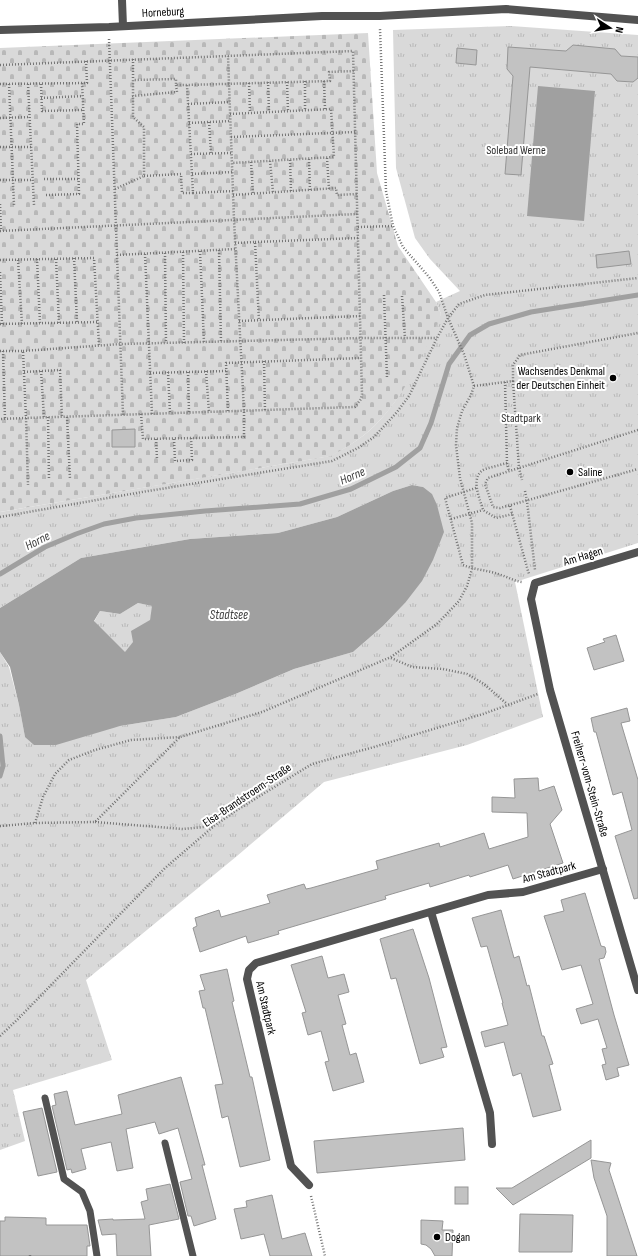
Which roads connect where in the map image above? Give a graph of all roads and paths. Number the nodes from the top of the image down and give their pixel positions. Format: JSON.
{"nodes":[{"id":1,"x":122,"y":0,"type":"edge"},
{"id":2,"x":506,"y":0,"type":"edge"},
{"id":3,"x":506,"y":9,"type":"junction"},
{"id":4,"x":380,"y":16,"type":"junction"},
{"id":5,"x":638,"y":20,"type":"edge"},
{"id":6,"x":123,"y":26,"type":"junction"},
{"id":7,"x":109,"y":27,"type":"junction"},
{"id":8,"x":0,"y":30,"type":"edge"},
{"id":9,"x":228,"y":56,"type":"junction"},
{"id":10,"x":133,"y":59,"type":"junction"},
{"id":11,"x":110,"y":60,"type":"junction"},
{"id":12,"x":86,"y":61,"type":"junction"},
{"id":13,"x":0,"y":65,"type":"edge"},
{"id":14,"x":354,"y":71,"type":"junction"},
{"id":15,"x":133,"y":80,"type":"junction"},
{"id":16,"x":305,"y":81,"type":"junction"},
{"id":17,"x":324,"y":81,"type":"junction"},
{"id":18,"x":268,"y":82,"type":"junction"},
{"id":19,"x":287,"y":82,"type":"junction"},
{"id":20,"x":82,"y":83,"type":"junction"},
{"id":21,"x":229,"y":83,"type":"junction"},
{"id":22,"x":249,"y":83,"type":"junction"},
{"id":23,"x":0,"y":84,"type":"edge"},
{"id":24,"x":9,"y":84,"type":"junction"},
{"id":25,"x":28,"y":84,"type":"junction"},
{"id":26,"x":40,"y":84,"type":"junction"},
{"id":27,"x":176,"y":85,"type":"junction"},
{"id":28,"x":187,"y":85,"type":"junction"},
{"id":29,"x":82,"y":96,"type":"junction"},
{"id":30,"x":134,"y":96,"type":"junction"},
{"id":31,"x":41,"y":98,"type":"junction"},
{"id":32,"x":230,"y":102,"type":"junction"},
{"id":33,"x":188,"y":104,"type":"junction"},
{"id":34,"x":83,"y":110,"type":"junction"},
{"id":35,"x":305,"y":110,"type":"junction"},
{"id":36,"x":325,"y":110,"type":"junction"},
{"id":37,"x":288,"y":111,"type":"junction"},
{"id":38,"x":269,"y":112,"type":"junction"},
{"id":39,"x":250,"y":113,"type":"junction"},
{"id":40,"x":230,"y":114,"type":"junction"},
{"id":41,"x":30,"y":117,"type":"junction"},
{"id":42,"x":0,"y":118,"type":"edge"},
{"id":43,"x":10,"y":118,"type":"junction"},
{"id":44,"x":230,"y":121,"type":"junction"},
{"id":45,"x":209,"y":122,"type":"junction"},
{"id":46,"x":189,"y":123,"type":"junction"},
{"id":47,"x":355,"y":132,"type":"junction"},
{"id":48,"x":333,"y":133,"type":"junction"},
{"id":49,"x":231,"y":137,"type":"junction"},
{"id":50,"x":0,"y":147,"type":"edge"},
{"id":51,"x":12,"y":147,"type":"junction"},
{"id":52,"x":31,"y":147,"type":"junction"},
{"id":53,"x":231,"y":153,"type":"junction"},
{"id":54,"x":191,"y":154,"type":"junction"},
{"id":55,"x":211,"y":154,"type":"junction"},
{"id":56,"x":327,"y":158,"type":"junction"},
{"id":57,"x":309,"y":159,"type":"junction"},
{"id":58,"x":290,"y":160,"type":"junction"},
{"id":59,"x":270,"y":161,"type":"junction"},
{"id":60,"x":251,"y":162,"type":"junction"},
{"id":61,"x":232,"y":164,"type":"junction"},
{"id":62,"x":232,"y":172,"type":"junction"},
{"id":63,"x":192,"y":174,"type":"junction"},
{"id":64,"x":144,"y":176,"type":"junction"},
{"id":65,"x":44,"y":179,"type":"dead end"},
{"id":66,"x":0,"y":180,"type":"edge"},
{"id":67,"x":13,"y":180,"type":"junction"},
{"id":68,"x":33,"y":180,"type":"junction"},
{"id":69,"x":79,"y":180,"type":"junction"},
{"id":70,"x":114,"y":189,"type":"junction"},
{"id":71,"x":329,"y":189,"type":"junction"},
{"id":72,"x":310,"y":190,"type":"junction"},
{"id":73,"x":291,"y":191,"type":"junction"},
{"id":74,"x":273,"y":192,"type":"junction"},
{"id":75,"x":193,"y":193,"type":"junction"},
{"id":76,"x":233,"y":193,"type":"junction"},
{"id":77,"x":253,"y":193,"type":"junction"},
{"id":78,"x":46,"y":194,"type":"dead end"},
{"id":79,"x":357,"y":194,"type":"junction"},
{"id":80,"x":0,"y":204,"type":"edge"},
{"id":81,"x":14,"y":205,"type":"dead end"},
{"id":82,"x":34,"y":205,"type":"dead end"},
{"id":83,"x":357,"y":214,"type":"junction"},
{"id":84,"x":234,"y":220,"type":"junction"},
{"id":85,"x":116,"y":226,"type":"junction"},
{"id":86,"x":393,"y":226,"type":"junction"},
{"id":87,"x":358,"y":227,"type":"junction"},
{"id":88,"x":1,"y":231,"type":"edge"},
{"id":89,"x":358,"y":238,"type":"junction"},
{"id":90,"x":255,"y":242,"type":"junction"},
{"id":91,"x":235,"y":243,"type":"junction"},
{"id":92,"x":235,"y":249,"type":"junction"},
{"id":93,"x":218,"y":250,"type":"junction"},
{"id":94,"x":200,"y":251,"type":"junction"},
{"id":95,"x":182,"y":252,"type":"junction"},
{"id":96,"x":165,"y":253,"type":"junction"},
{"id":97,"x":145,"y":254,"type":"junction"},
{"id":98,"x":117,"y":255,"type":"junction"},
{"id":99,"x":74,"y":258,"type":"junction"},
{"id":100,"x":37,"y":259,"type":"junction"},
{"id":101,"x":56,"y":259,"type":"junction"},
{"id":102,"x":0,"y":260,"type":"edge"},
{"id":103,"x":18,"y":260,"type":"junction"},
{"id":104,"x":0,"y":272,"type":"edge"},
{"id":105,"x":638,"y":278,"type":"edge"},
{"id":106,"x":384,"y":295,"type":"dead end"},
{"id":107,"x":402,"y":296,"type":"dead end"},
{"id":108,"x":360,"y":316,"type":"junction"},
{"id":109,"x":448,"y":318,"type":"junction"},
{"id":110,"x":239,"y":321,"type":"junction"},
{"id":111,"x":259,"y":321,"type":"junction"},
{"id":112,"x":77,"y":322,"type":"junction"},
{"id":113,"x":98,"y":322,"type":"junction"},
{"id":114,"x":40,"y":323,"type":"junction"},
{"id":115,"x":59,"y":323,"type":"junction"},
{"id":116,"x":1,"y":324,"type":"edge"},
{"id":117,"x":22,"y":324,"type":"junction"},
{"id":118,"x":638,"y":333,"type":"edge"},
{"id":119,"x":360,"y":338,"type":"junction"},
{"id":120,"x":385,"y":338,"type":"junction"},
{"id":121,"x":405,"y":338,"type":"junction"},
{"id":122,"x":437,"y":338,"type":"junction"},
{"id":123,"x":240,"y":341,"type":"junction"},
{"id":124,"x":184,"y":342,"type":"junction"},
{"id":125,"x":204,"y":342,"type":"junction"},
{"id":126,"x":221,"y":342,"type":"junction"},
{"id":127,"x":149,"y":343,"type":"junction"},
{"id":128,"x":166,"y":343,"type":"junction"},
{"id":129,"x":121,"y":344,"type":"junction"},
{"id":130,"x":99,"y":345,"type":"junction"},
{"id":131,"x":1,"y":351,"type":"edge"},
{"id":132,"x":22,"y":351,"type":"junction"},
{"id":133,"x":361,"y":358,"type":"junction"},
{"id":134,"x":264,"y":361,"type":"junction"},
{"id":135,"x":242,"y":362,"type":"junction"},
{"id":136,"x":226,"y":370,"type":"junction"},
{"id":137,"x":41,"y":371,"type":"junction"},
{"id":138,"x":206,"y":371,"type":"junction"},
{"id":139,"x":24,"y":372,"type":"junction"},
{"id":140,"x":168,"y":372,"type":"junction"},
{"id":141,"x":188,"y":372,"type":"junction"},
{"id":142,"x":150,"y":373,"type":"junction"},
{"id":143,"x":387,"y":378,"type":"dead end"},
{"id":144,"x":505,"y":382,"type":"junction"},
{"id":145,"x":513,"y":382,"type":"junction"},
{"id":146,"x":474,"y":386,"type":"junction"},
{"id":147,"x":265,"y":410,"type":"junction"},
{"id":148,"x":228,"y":411,"type":"junction"},
{"id":149,"x":244,"y":411,"type":"junction"},
{"id":150,"x":209,"y":412,"type":"junction"},
{"id":151,"x":170,"y":413,"type":"junction"},
{"id":152,"x":189,"y":413,"type":"junction"},
{"id":153,"x":141,"y":414,"type":"junction"},
{"id":154,"x":152,"y":414,"type":"junction"},
{"id":155,"x":123,"y":415,"type":"junction"},
{"id":156,"x":48,"y":417,"type":"junction"},
{"id":157,"x":62,"y":417,"type":"junction"},
{"id":158,"x":66,"y":417,"type":"junction"},
{"id":159,"x":26,"y":418,"type":"junction"},
{"id":160,"x":44,"y":418,"type":"junction"},
{"id":161,"x":0,"y":419,"type":"edge"},
{"id":162,"x":5,"y":419,"type":"junction"},
{"id":163,"x":638,"y":430,"type":"edge"},
{"id":164,"x":174,"y":438,"type":"junction"},
{"id":165,"x":191,"y":438,"type":"junction"},
{"id":166,"x":156,"y":439,"type":"junction"},
{"id":167,"x":157,"y":459,"type":"dead end"},
{"id":168,"x":506,"y":463,"type":"junction"},
{"id":169,"x":518,"y":468,"type":"junction"},
{"id":170,"x":638,"y":469,"type":"edge"},
{"id":171,"x":509,"y":471,"type":"junction"},
{"id":172,"x":70,"y":479,"type":"dead end"},
{"id":173,"x":49,"y":480,"type":"dead end"},
{"id":174,"x":522,"y":480,"type":"dead end"},
{"id":175,"x":28,"y":486,"type":"dead end"},
{"id":176,"x":476,"y":488,"type":"junction"},
{"id":177,"x":525,"y":491,"type":"dead end"},
{"id":178,"x":464,"y":493,"type":"junction"},
{"id":179,"x":527,"y":501,"type":"junction"},
{"id":180,"x":510,"y":505,"type":"junction"},
{"id":181,"x":483,"y":510,"type":"junction"},
{"id":182,"x":470,"y":514,"type":"junction"},
{"id":183,"x":513,"y":514,"type":"junction"},
{"id":184,"x":0,"y":517,"type":"edge"},
{"id":185,"x":451,"y":519,"type":"junction"},
{"id":186,"x":638,"y":552,"type":"edge"},
{"id":187,"x":472,"y":569,"type":"junction"},
{"id":188,"x":535,"y":583,"type":"junction"},
{"id":189,"x":391,"y":657,"type":"junction"},
{"id":190,"x":550,"y":690,"type":"junction"},
{"id":191,"x":507,"y":704,"type":"junction"},
{"id":192,"x":180,"y":737,"type":"junction"},
{"id":193,"x":95,"y":822,"type":"junction"},
{"id":194,"x":35,"y":823,"type":"junction"},
{"id":195,"x":0,"y":826,"type":"edge"},
{"id":196,"x":214,"y":826,"type":"junction"},
{"id":197,"x":603,"y":869,"type":"junction"},
{"id":198,"x":431,"y":912,"type":"junction"},
{"id":199,"x":638,"y":990,"type":"edge"},
{"id":200,"x":0,"y":1036,"type":"edge"},
{"id":201,"x":45,"y":1098,"type":"dead end"},
{"id":202,"x":165,"y":1143,"type":"dead end"},
{"id":203,"x":492,"y":1144,"type":"dead end"},
{"id":204,"x":309,"y":1185,"type":"joint"},
{"id":205,"x":97,"y":1256,"type":"edge"},
{"id":206,"x":193,"y":1256,"type":"edge"},
{"id":207,"x":325,"y":1256,"type":"edge"}],
"edges":[{"from":1,"to":6,"type":"street"},
{"from":2,"to":3,"type":"street"},
{"from":3,"to":4,"type":"street","name":"Horneburg"},
{"from":3,"to":5,"type":"street","name":"Horneburg"},
{"from":4,"to":6,"type":"street","name":"Horneburg"},
{"from":4,"to":86,"type":"path"},
{"from":6,"to":7,"type":"street","name":"Horneburg"},
{"from":7,"to":8,"type":"street","name":"Horneburg"},
{"from":7,"to":11,"type":"path"},
{"from":9,"to":10,"type":"path"},
{"from":9,"to":14,"type":"path"},
{"from":9,"to":21,"type":"path"},
{"from":10,"to":11,"type":"path"},
{"from":10,"to":15,"type":"path"},
{"from":11,"to":12,"type":"path"},
{"from":11,"to":70,"type":"path"},
{"from":12,"to":13,"type":"path"},
{"from":12,"to":20,"type":"path"},
{"from":14,"to":17,"type":"path"},
{"from":14,"to":47,"type":"path"},
{"from":15,"to":27,"type":"path"},
{"from":15,"to":30,"type":"path"},
{"from":16,"to":17,"type":"path"},
{"from":16,"to":19,"type":"path"},
{"from":16,"to":35,"type":"path"},
{"from":17,"to":36,"type":"path"},
{"from":18,"to":19,"type":"path"},
{"from":18,"to":22,"type":"path"},
{"from":18,"to":38,"type":"path"},
{"from":19,"to":37,"type":"path"},
{"from":20,"to":26,"type":"path"},
{"from":20,"to":29,"type":"path"},
{"from":21,"to":22,"type":"path"},
{"from":21,"to":28,"type":"path"},
{"from":21,"to":32,"type":"path"},
{"from":22,"to":39,"type":"path"},
{"from":23,"to":24,"type":"path"},
{"from":24,"to":25,"type":"path"},
{"from":24,"to":43,"type":"path"},
{"from":25,"to":26,"type":"path"},
{"from":25,"to":41,"type":"path"},
{"from":26,"to":31,"type":"path"},
{"from":27,"to":28,"type":"path"},
{"from":27,"to":30,"type":"path"},
{"from":28,"to":33,"type":"path"},
{"from":29,"to":31,"type":"path"},
{"from":29,"to":34,"type":"path"},
{"from":30,"to":64,"type":"path"},
{"from":31,"to":34,"type":"path"},
{"from":32,"to":33,"type":"path"},
{"from":32,"to":40,"type":"path"},
{"from":33,"to":46,"type":"path"},
{"from":34,"to":69,"type":"path"},
{"from":35,"to":36,"type":"path"},
{"from":35,"to":37,"type":"path"},
{"from":36,"to":48,"type":"path"},
{"from":37,"to":38,"type":"path"},
{"from":38,"to":39,"type":"path"},
{"from":39,"to":40,"type":"path"},
{"from":40,"to":44,"type":"path"},
{"from":41,"to":43,"type":"path"},
{"from":41,"to":52,"type":"path"},
{"from":42,"to":43,"type":"path"},
{"from":43,"to":51,"type":"path"},
{"from":44,"to":45,"type":"path"},
{"from":44,"to":49,"type":"path"},
{"from":45,"to":46,"type":"path"},
{"from":45,"to":55,"type":"path"},
{"from":46,"to":54,"type":"path"},
{"from":47,"to":48,"type":"path"},
{"from":47,"to":79,"type":"path"},
{"from":48,"to":49,"type":"path"},
{"from":48,"to":56,"type":"path"},
{"from":49,"to":53,"type":"path"},
{"from":50,"to":51,"type":"path"},
{"from":51,"to":52,"type":"path"},
{"from":51,"to":67,"type":"path"},
{"from":52,"to":68,"type":"path"},
{"from":53,"to":55,"type":"path"},
{"from":53,"to":61,"type":"path"},
{"from":54,"to":55,"type":"path"},
{"from":54,"to":63,"type":"path"},
{"from":56,"to":57,"type":"path"},
{"from":56,"to":71,"type":"path"},
{"from":57,"to":58,"type":"path"},
{"from":57,"to":72,"type":"path"},
{"from":58,"to":59,"type":"path"},
{"from":58,"to":73,"type":"path"},
{"from":59,"to":60,"type":"path"},
{"from":59,"to":74,"type":"path"},
{"from":60,"to":61,"type":"path"},
{"from":60,"to":77,"type":"path"},
{"from":61,"to":62,"type":"path"},
{"from":62,"to":63,"type":"path"},
{"from":62,"to":76,"type":"path"},
{"from":63,"to":75,"type":"path"},
{"from":64,"to":70,"type":"path"},
{"from":64,"to":75,"type":"path"},
{"from":65,"to":69,"type":"path"},
{"from":66,"to":67,"type":"path"},
{"from":67,"to":68,"type":"path"},
{"from":67,"to":81,"type":"path"},
{"from":68,"to":82,"type":"path"},
{"from":69,"to":78,"type":"path"},
{"from":70,"to":85,"type":"path"},
{"from":71,"to":72,"type":"path"},
{"from":71,"to":79,"type":"path"},
{"from":72,"to":73,"type":"path"},
{"from":73,"to":74,"type":"path"},
{"from":74,"to":77,"type":"path"},
{"from":75,"to":76,"type":"path"},
{"from":76,"to":77,"type":"path"},
{"from":76,"to":84,"type":"path"},
{"from":79,"to":83,"type":"path"},
{"from":80,"to":88,"type":"path"},
{"from":83,"to":84,"type":"path"},
{"from":83,"to":87,"type":"path"},
{"from":84,"to":85,"type":"path"},
{"from":84,"to":91,"type":"path"},
{"from":85,"to":88,"type":"path"},
{"from":85,"to":98,"type":"path"},
{"from":86,"to":87,"type":"path"},
{"from":86,"to":109,"type":"path"},
{"from":87,"to":89,"type":"path"},
{"from":89,"to":90,"type":"path"},
{"from":89,"to":108,"type":"path"},
{"from":90,"to":91,"type":"path"},
{"from":90,"to":111,"type":"path"},
{"from":91,"to":92,"type":"path"},
{"from":92,"to":93,"type":"path"},
{"from":92,"to":110,"type":"path"},
{"from":93,"to":94,"type":"path"},
{"from":93,"to":126,"type":"path"},
{"from":94,"to":95,"type":"path"},
{"from":94,"to":125,"type":"path"},
{"from":95,"to":96,"type":"path"},
{"from":95,"to":124,"type":"path"},
{"from":96,"to":97,"type":"path"},
{"from":96,"to":128,"type":"path"},
{"from":97,"to":98,"type":"path"},
{"from":97,"to":127,"type":"path"},
{"from":98,"to":129,"type":"path"},
{"from":99,"to":101,"type":"path"},
{"from":99,"to":112,"type":"path"},
{"from":99,"to":113,"type":"path"},
{"from":100,"to":101,"type":"path"},
{"from":100,"to":103,"type":"path"},
{"from":100,"to":114,"type":"path"},
{"from":101,"to":115,"type":"path"},
{"from":102,"to":103,"type":"path"},
{"from":103,"to":117,"type":"path"},
{"from":104,"to":116,"type":"path"},
{"from":105,"to":109,"type":"path"},
{"from":106,"to":120,"type":"path"},
{"from":107,"to":121,"type":"path"},
{"from":108,"to":111,"type":"path"},
{"from":108,"to":119,"type":"path"},
{"from":109,"to":122,"type":"path"},
{"from":109,"to":146,"type":"path"},
{"from":110,"to":111,"type":"path"},
{"from":110,"to":123,"type":"path"},
{"from":112,"to":113,"type":"path"},
{"from":112,"to":115,"type":"path"},
{"from":113,"to":130,"type":"path"},
{"from":114,"to":115,"type":"path"},
{"from":114,"to":117,"type":"path"},
{"from":116,"to":117,"type":"path"},
{"from":118,"to":145,"type":"path"},
{"from":119,"to":120,"type":"path"},
{"from":119,"to":123,"type":"path"},
{"from":119,"to":133,"type":"path"},
{"from":120,"to":121,"type":"path"},
{"from":120,"to":143,"type":"path"},
{"from":121,"to":122,"type":"path"},
{"from":122,"to":184,"type":"path"},
{"from":123,"to":126,"type":"path"},
{"from":123,"to":135,"type":"path"},
{"from":124,"to":125,"type":"path"},
{"from":124,"to":128,"type":"path"},
{"from":125,"to":126,"type":"path"},
{"from":127,"to":128,"type":"path"},
{"from":127,"to":129,"type":"path"},
{"from":127,"to":142,"type":"path"},
{"from":129,"to":130,"type":"path"},
{"from":129,"to":155,"type":"path"},
{"from":130,"to":132,"type":"path"},
{"from":131,"to":132,"type":"path"},
{"from":131,"to":162,"type":"path"},
{"from":132,"to":139,"type":"path"},
{"from":133,"to":134,"type":"path"},
{"from":133,"to":147,"type":"path"},
{"from":134,"to":135,"type":"path"},
{"from":134,"to":147,"type":"path"},
{"from":135,"to":136,"type":"path"},
{"from":135,"to":149,"type":"path"},
{"from":136,"to":138,"type":"path"},
{"from":136,"to":148,"type":"path"},
{"from":137,"to":139,"type":"path"},
{"from":137,"to":157,"type":"path"},
{"from":137,"to":160,"type":"path"},
{"from":138,"to":141,"type":"path"},
{"from":138,"to":150,"type":"path"},
{"from":139,"to":159,"type":"path"},
{"from":140,"to":141,"type":"path"},
{"from":140,"to":142,"type":"path"},
{"from":140,"to":151,"type":"path"},
{"from":141,"to":152,"type":"path"},
{"from":142,"to":154,"type":"path"},
{"from":144,"to":145,"type":"path"},
{"from":144,"to":146,"type":"path"},
{"from":144,"to":168,"type":"path"},
{"from":145,"to":169,"type":"path"},
{"from":146,"to":178,"type":"path"},
{"from":147,"to":149,"type":"path"},
{"from":148,"to":149,"type":"path"},
{"from":148,"to":150,"type":"path"},
{"from":149,"to":165,"type":"path"},
{"from":150,"to":152,"type":"path"},
{"from":151,"to":152,"type":"path"},
{"from":151,"to":154,"type":"path"},
{"from":153,"to":154,"type":"path"},
{"from":153,"to":155,"type":"path"},
{"from":153,"to":166,"type":"path"},
{"from":155,"to":158,"type":"path"},
{"from":156,"to":157,"type":"path"},
{"from":156,"to":160,"type":"path"},
{"from":156,"to":173,"type":"path"},
{"from":157,"to":158,"type":"path"},
{"from":158,"to":172,"type":"path"},
{"from":159,"to":160,"type":"path"},
{"from":159,"to":162,"type":"path"},
{"from":159,"to":175,"type":"path"},
{"from":161,"to":162,"type":"path"},
{"from":163,"to":169,"type":"path"},
{"from":164,"to":165,"type":"path"},
{"from":164,"to":165,"type":"path"},
{"from":164,"to":166,"type":"path"},
{"from":166,"to":167,"type":"path"},
{"from":168,"to":171,"type":"path"},
{"from":168,"to":176,"type":"path"},
{"from":169,"to":171,"type":"path"},
{"from":169,"to":174,"type":"path"},
{"from":170,"to":179,"type":"path"},
{"from":171,"to":180,"type":"path"},
{"from":176,"to":178,"type":"path"},
{"from":176,"to":181,"type":"path"},
{"from":177,"to":179,"type":"path"},
{"from":178,"to":182,"type":"path"},
{"from":178,"to":185,"type":"path"},
{"from":179,"to":180,"type":"path"},
{"from":179,"to":188,"type":"path"},
{"from":180,"to":183,"type":"path"},
{"from":181,"to":182,"type":"path"},
{"from":181,"to":183,"type":"path"},
{"from":182,"to":185,"type":"path"},
{"from":182,"to":187,"type":"path"},
{"from":183,"to":188,"type":"path"},
{"from":185,"to":187,"type":"path"},
{"from":186,"to":188,"type":"street","name":"Am Hagen"},
{"from":187,"to":188,"type":"path"},
{"from":187,"to":189,"type":"path"},
{"from":188,"to":190,"type":"street","name":"Freiherr-vom-Stein-Straße"},
{"from":189,"to":191,"type":"path"},
{"from":189,"to":192,"type":"path"},
{"from":190,"to":191,"type":"path","name":"Elsa-Brandstroem-Straße"},
{"from":190,"to":197,"type":"street","name":"Freiherr-vom-Stein-Straße"},
{"from":191,"to":196,"type":"path","name":"Elsa-Brandstroem-Straße"},
{"from":192,"to":193,"type":"path"},
{"from":192,"to":194,"type":"path"},
{"from":193,"to":194,"type":"path"},
{"from":193,"to":196,"type":"path"},
{"from":194,"to":195,"type":"path"},
{"from":196,"to":200,"type":"path","name":"Elsa-Brandstroem-Straße"},
{"from":197,"to":198,"type":"street","name":"Am Stadtpark"},
{"from":197,"to":199,"type":"street","name":"Freiherr-vom-Stein-Straße"},
{"from":198,"to":203,"type":"street"},
{"from":198,"to":204,"type":"street","name":"Am Stadtpark"},
{"from":201,"to":205,"type":"lane"},
{"from":202,"to":206,"type":"lane"},
{"from":204,"to":207,"type":"path"}]}
